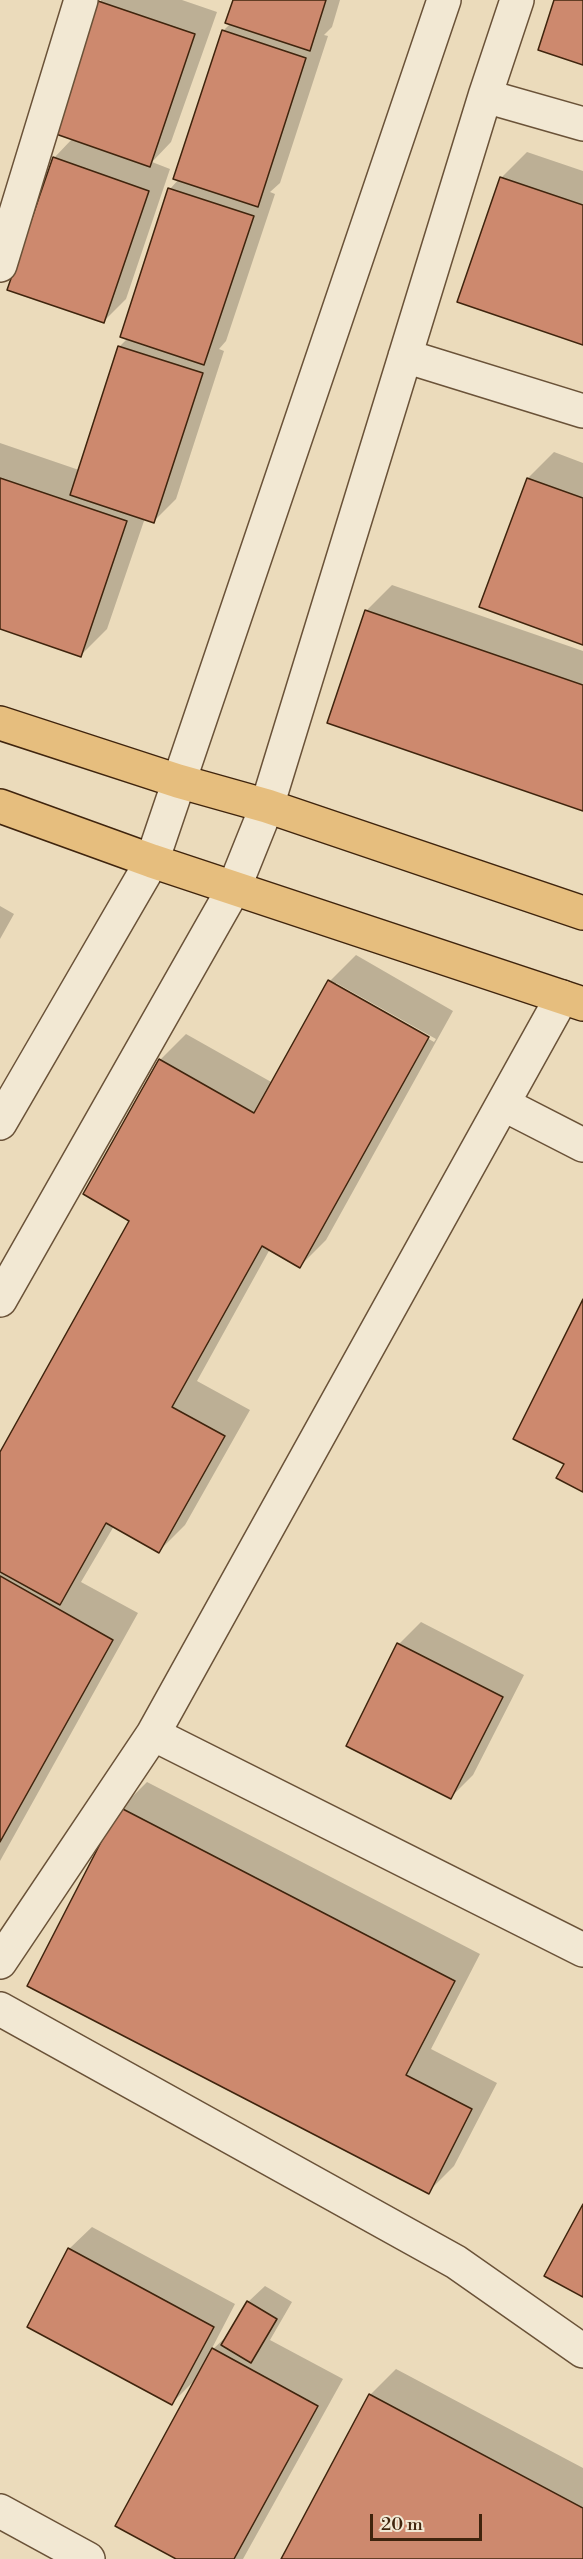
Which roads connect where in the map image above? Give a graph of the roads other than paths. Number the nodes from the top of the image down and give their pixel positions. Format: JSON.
{"nodes":[{"id":1,"x":81,"y":0,"type":"edge"},
{"id":2,"x":444,"y":0,"type":"edge"},
{"id":3,"x":517,"y":0,"type":"edge"},
{"id":4,"x":485,"y":96,"type":"junction"},
{"id":5,"x":583,"y":124,"type":"edge"},
{"id":6,"x":0,"y":265,"type":"edge"},
{"id":7,"x":405,"y":356,"type":"junction"},
{"id":8,"x":583,"y":411,"type":"edge"},
{"id":9,"x":0,"y":723,"type":"edge"},
{"id":10,"x":178,"y":781,"type":"junction"},
{"id":11,"x":0,"y":806,"type":"edge"},
{"id":12,"x":267,"y":806,"type":"junction"},
{"id":13,"x":152,"y":861,"type":"junction"},
{"id":14,"x":234,"y":888,"type":"junction"},
{"id":15,"x":583,"y":913,"type":"edge"},
{"id":16,"x":573,"y":1001,"type":"edge"},
{"id":17,"x":503,"y":1104,"type":"junction"},
{"id":18,"x":0,"y":1123,"type":"edge"},
{"id":19,"x":583,"y":1145,"type":"edge"},
{"id":20,"x":0,"y":1300,"type":"edge"},
{"id":21,"x":153,"y":1734,"type":"junction"},
{"id":22,"x":583,"y":1950,"type":"edge"},
{"id":23,"x":0,"y":1962,"type":"edge"},
{"id":24,"x":0,"y":2009,"type":"edge"},
{"id":25,"x":583,"y":2351,"type":"edge"},
{"id":26,"x":0,"y":2511,"type":"edge"},
{"id":27,"x":88,"y":2559,"type":"edge"}],
"edges":[{"from":1,"to":6,"type":"street"},
{"from":2,"to":10,"type":"street"},
{"from":3,"to":4,"type":"street"},
{"from":4,"to":5,"type":"street"},
{"from":4,"to":7,"type":"street"},
{"from":7,"to":8,"type":"street"},
{"from":7,"to":12,"type":"street"},
{"from":9,"to":10,"type":"main road"},
{"from":10,"to":12,"type":"main road"},
{"from":10,"to":13,"type":"street"},
{"from":11,"to":13,"type":"main road"},
{"from":12,"to":14,"type":"street"},
{"from":12,"to":15,"type":"main road"},
{"from":13,"to":14,"type":"main road"},
{"from":13,"to":18,"type":"street"},
{"from":14,"to":16,"type":"main road"},
{"from":14,"to":20,"type":"street"},
{"from":16,"to":17,"type":"street"},
{"from":17,"to":19,"type":"street"},
{"from":17,"to":21,"type":"street"},
{"from":21,"to":22,"type":"street"},
{"from":21,"to":23,"type":"street"},
{"from":24,"to":25,"type":"street"},
{"from":26,"to":27,"type":"street"}]}
